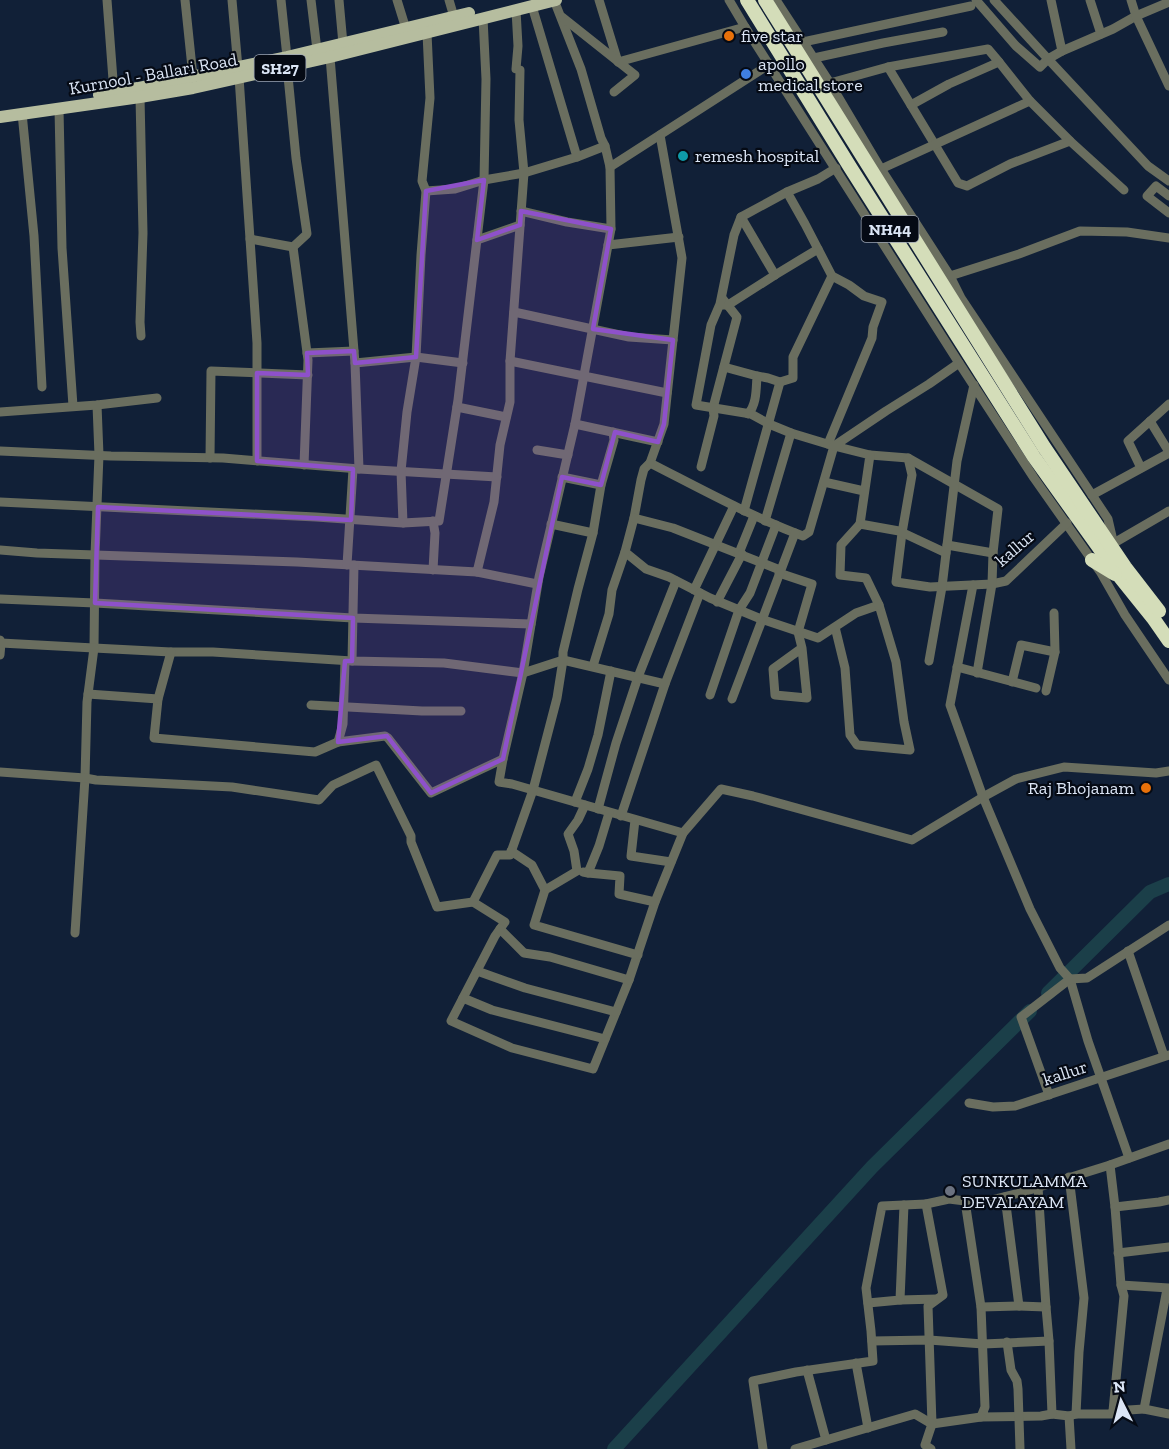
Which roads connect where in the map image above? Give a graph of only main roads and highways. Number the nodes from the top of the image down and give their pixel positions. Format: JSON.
{"nodes":[{"id":1,"x":555,"y":0,"type":"edge"},
{"id":2,"x":747,"y":0,"type":"edge"},
{"id":3,"x":765,"y":0,"type":"edge"},
{"id":4,"x":523,"y":5,"type":"edge"},
{"id":5,"x":287,"y":62,"type":"junction"},
{"id":6,"x":239,"y":72,"type":"junction"},
{"id":7,"x":0,"y":108,"type":"edge"},
{"id":8,"x":0,"y":117,"type":"edge"},
{"id":9,"x":1092,"y":560,"type":"road end"},
{"id":10,"x":1120,"y":577,"type":"junction"},
{"id":11,"x":1169,"y":625,"type":"edge"},
{"id":12,"x":1169,"y":641,"type":"edge"}],
"edges":[{"from":1,"to":4,"type":"main road","name":"Kurnool - Ballari Road","number":"SH27"},
{"from":2,"to":10,"type":"highway","number":"NH44"},
{"from":3,"to":11,"type":"highway","number":"NH44"},
{"from":4,"to":5,"type":"main road","name":"Kurnool - Ballari Road","number":"SH27"},
{"from":4,"to":5,"type":"main road","name":"Kurnool - Ballari Road","number":"SH27"},
{"from":5,"to":6,"type":"main road","name":"Kurnool - Ballari Road","number":"SH27"},
{"from":6,"to":7,"type":"main road","name":"Kurnool - Ballari Road","number":"SH27"},
{"from":6,"to":8,"type":"main road","name":"Kurnool - Ballari Road","number":"SH27"},
{"from":9,"to":10,"type":"highway"},
{"from":10,"to":12,"type":"highway","number":"NH44"}]}
